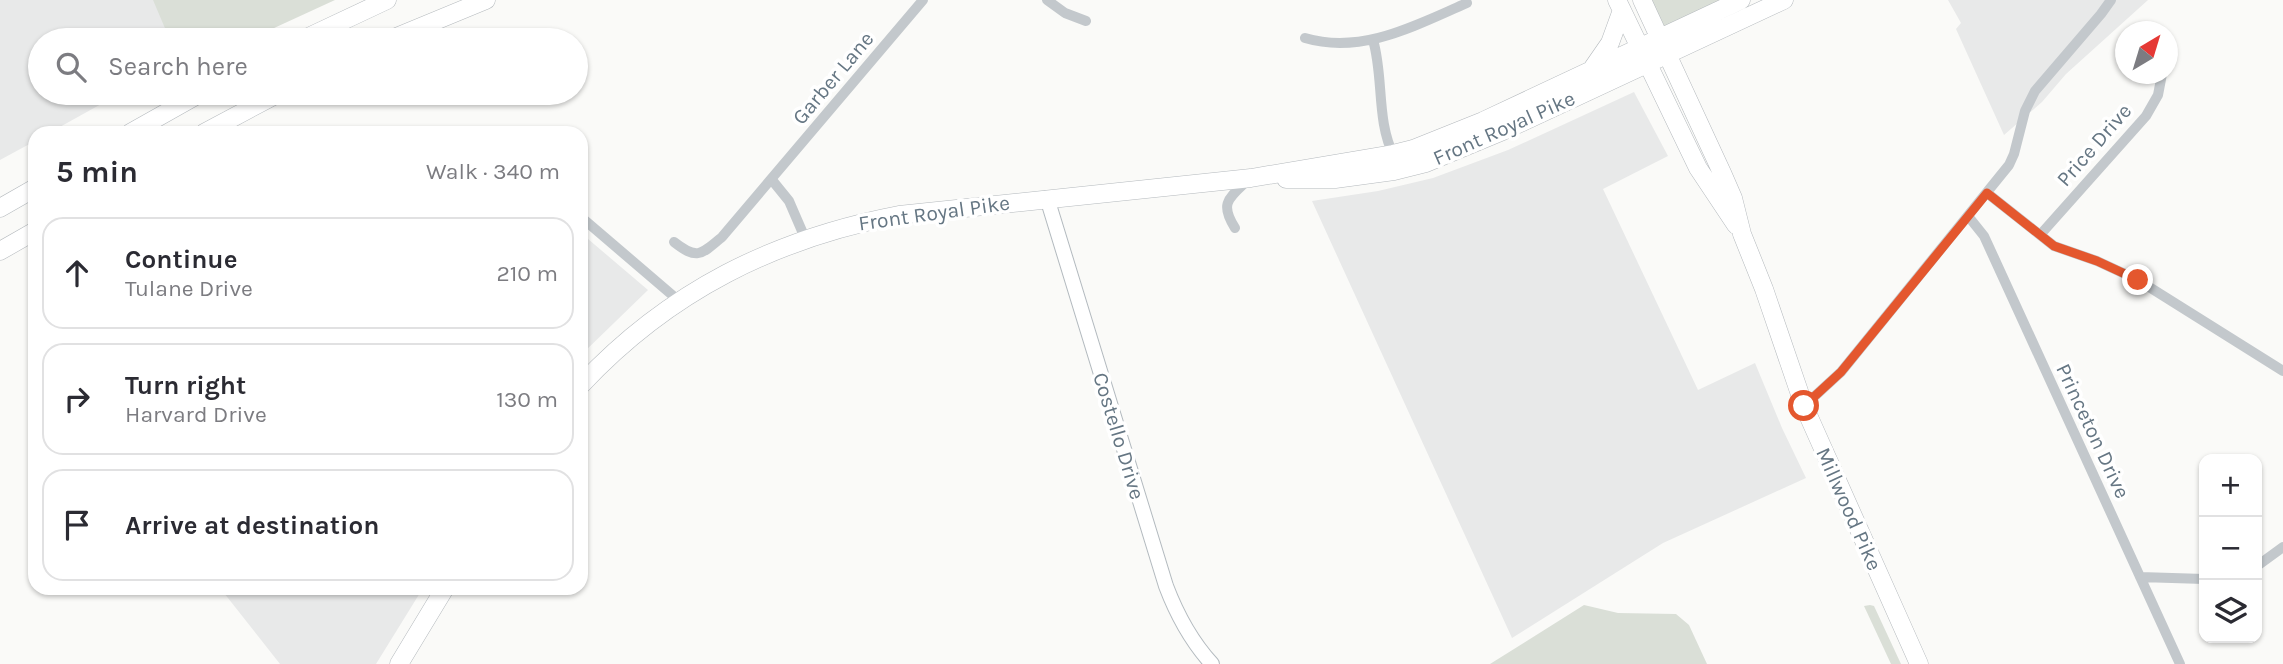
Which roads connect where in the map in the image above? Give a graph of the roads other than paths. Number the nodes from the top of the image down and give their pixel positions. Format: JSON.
{"nodes":[{"id":1,"x":387,"y":0,"type":"edge"},
{"id":2,"x":486,"y":0,"type":"edge"},
{"id":3,"x":923,"y":0,"type":"edge"},
{"id":4,"x":1046,"y":0,"type":"edge"},
{"id":5,"x":1642,"y":0,"type":"edge"},
{"id":6,"x":1741,"y":0,"type":"edge"},
{"id":7,"x":1784,"y":0,"type":"edge"},
{"id":8,"x":2111,"y":0,"type":"edge"},
{"id":9,"x":1467,"y":3,"type":"dead end"},
{"id":10,"x":1620,"y":5,"type":"edge"},
{"id":11,"x":1086,"y":21,"type":"dead end"},
{"id":12,"x":328,"y":28,"type":"edge"},
{"id":13,"x":418,"y":28,"type":"edge"},
{"id":14,"x":1305,"y":38,"type":"dead end"},
{"id":15,"x":1373,"y":40,"type":"junction"},
{"id":16,"x":1663,"y":46,"type":"junction"},
{"id":17,"x":1644,"y":55,"type":"junction"},
{"id":18,"x":1592,"y":70,"type":"junction"},
{"id":19,"x":2160,"y":84,"type":"edge"},
{"id":20,"x":180,"y":105,"type":"edge"},
{"id":21,"x":256,"y":105,"type":"edge"},
{"id":22,"x":142,"y":126,"type":"edge"},
{"id":23,"x":217,"y":126,"type":"edge"},
{"id":24,"x":1393,"y":154,"type":"junction"},
{"id":25,"x":1404,"y":169,"type":"junction"},
{"id":26,"x":1251,"y":178,"type":"junction"},
{"id":27,"x":772,"y":180,"type":"junction"},
{"id":28,"x":28,"y":192,"type":"edge"},
{"id":29,"x":1987,"y":193,"type":"junction"},
{"id":30,"x":1047,"y":198,"type":"junction"},
{"id":31,"x":0,"y":208,"type":"edge"},
{"id":32,"x":1968,"y":216,"type":"junction"},
{"id":33,"x":588,"y":223,"type":"edge"},
{"id":34,"x":1235,"y":228,"type":"dead end"},
{"id":35,"x":28,"y":234,"type":"edge"},
{"id":36,"x":1742,"y":234,"type":"junction"},
{"id":37,"x":2040,"y":234,"type":"junction"},
{"id":38,"x":805,"y":238,"type":"junction"},
{"id":39,"x":674,"y":242,"type":"dead end"},
{"id":40,"x":0,"y":251,"type":"edge"},
{"id":41,"x":678,"y":300,"type":"junction"},
{"id":42,"x":2283,"y":371,"type":"edge"},
{"id":43,"x":588,"y":378,"type":"edge"},
{"id":44,"x":1804,"y":406,"type":"junction"},
{"id":45,"x":2283,"y":547,"type":"edge"},
{"id":46,"x":2262,"y":562,"type":"edge"},
{"id":47,"x":2140,"y":577,"type":"junction"},
{"id":48,"x":2199,"y":579,"type":"edge"},
{"id":49,"x":441,"y":595,"type":"edge"},
{"id":50,"x":399,"y":664,"type":"edge"},
{"id":51,"x":1212,"y":664,"type":"edge"},
{"id":52,"x":1919,"y":664,"type":"edge"},
{"id":53,"x":2180,"y":664,"type":"edge"}],
"edges":[{"from":1,"to":12,"type":"highway"},
{"from":2,"to":13,"type":"highway"},
{"from":3,"to":27,"type":"street","name":"Garber Lane"},
{"from":4,"to":11,"type":"street"},
{"from":5,"to":16,"type":"highway","name":"Millwood Pike"},
{"from":6,"to":16,"type":"highway"},
{"from":7,"to":16,"type":"highway"},
{"from":8,"to":29,"type":"street"},
{"from":9,"to":15,"type":"street"},
{"from":10,"to":17,"type":"highway","name":"Millwood Pike"},
{"from":10,"to":18,"type":"highway"},
{"from":14,"to":15,"type":"street"},
{"from":15,"to":24,"type":"street"},
{"from":16,"to":17,"type":"highway","name":"Front Royal Pike"},
{"from":16,"to":36,"type":"highway","name":"Millwood Pike"},
{"from":17,"to":18,"type":"highway","name":"Front Royal Pike"},
{"from":17,"to":25,"type":"highway","name":"Front Royal Pike"},
{"from":17,"to":36,"type":"highway","name":"Millwood Pike"},
{"from":18,"to":24,"type":"highway","name":"Front Royal Pike"},
{"from":19,"to":37,"type":"street","name":"Price Drive"},
{"from":20,"to":22,"type":"highway"},
{"from":21,"to":23,"type":"highway"},
{"from":24,"to":25,"type":"street"},
{"from":24,"to":26,"type":"highway","name":"Front Royal Pike"},
{"from":25,"to":26,"type":"highway","name":"Front Royal Pike"},
{"from":26,"to":30,"type":"highway","name":"Front Royal Pike"},
{"from":26,"to":34,"type":"street"},
{"from":27,"to":38,"type":"street"},
{"from":27,"to":39,"type":"street","name":"Garber Lane"},
{"from":28,"to":31,"type":"highway"},
{"from":29,"to":32,"type":"street"},
{"from":29,"to":37,"type":"street"},
{"from":30,"to":38,"type":"highway","name":"Front Royal Pike"},
{"from":30,"to":51,"type":"street","name":"Costello Drive"},
{"from":32,"to":44,"type":"street"},
{"from":32,"to":47,"type":"street","name":"Princeton Drive"},
{"from":33,"to":41,"type":"street"},
{"from":35,"to":40,"type":"highway"},
{"from":36,"to":44,"type":"highway","name":"Millwood Pike"},
{"from":37,"to":42,"type":"street"},
{"from":38,"to":41,"type":"highway","name":"Front Royal Pike"},
{"from":41,"to":43,"type":"highway","name":"Front Royal Pike"},
{"from":44,"to":52,"type":"highway","name":"Millwood Pike"},
{"from":45,"to":46,"type":"street"},
{"from":47,"to":48,"type":"street"},
{"from":47,"to":53,"type":"street","name":"Princeton Drive"},
{"from":49,"to":50,"type":"highway"}]}
